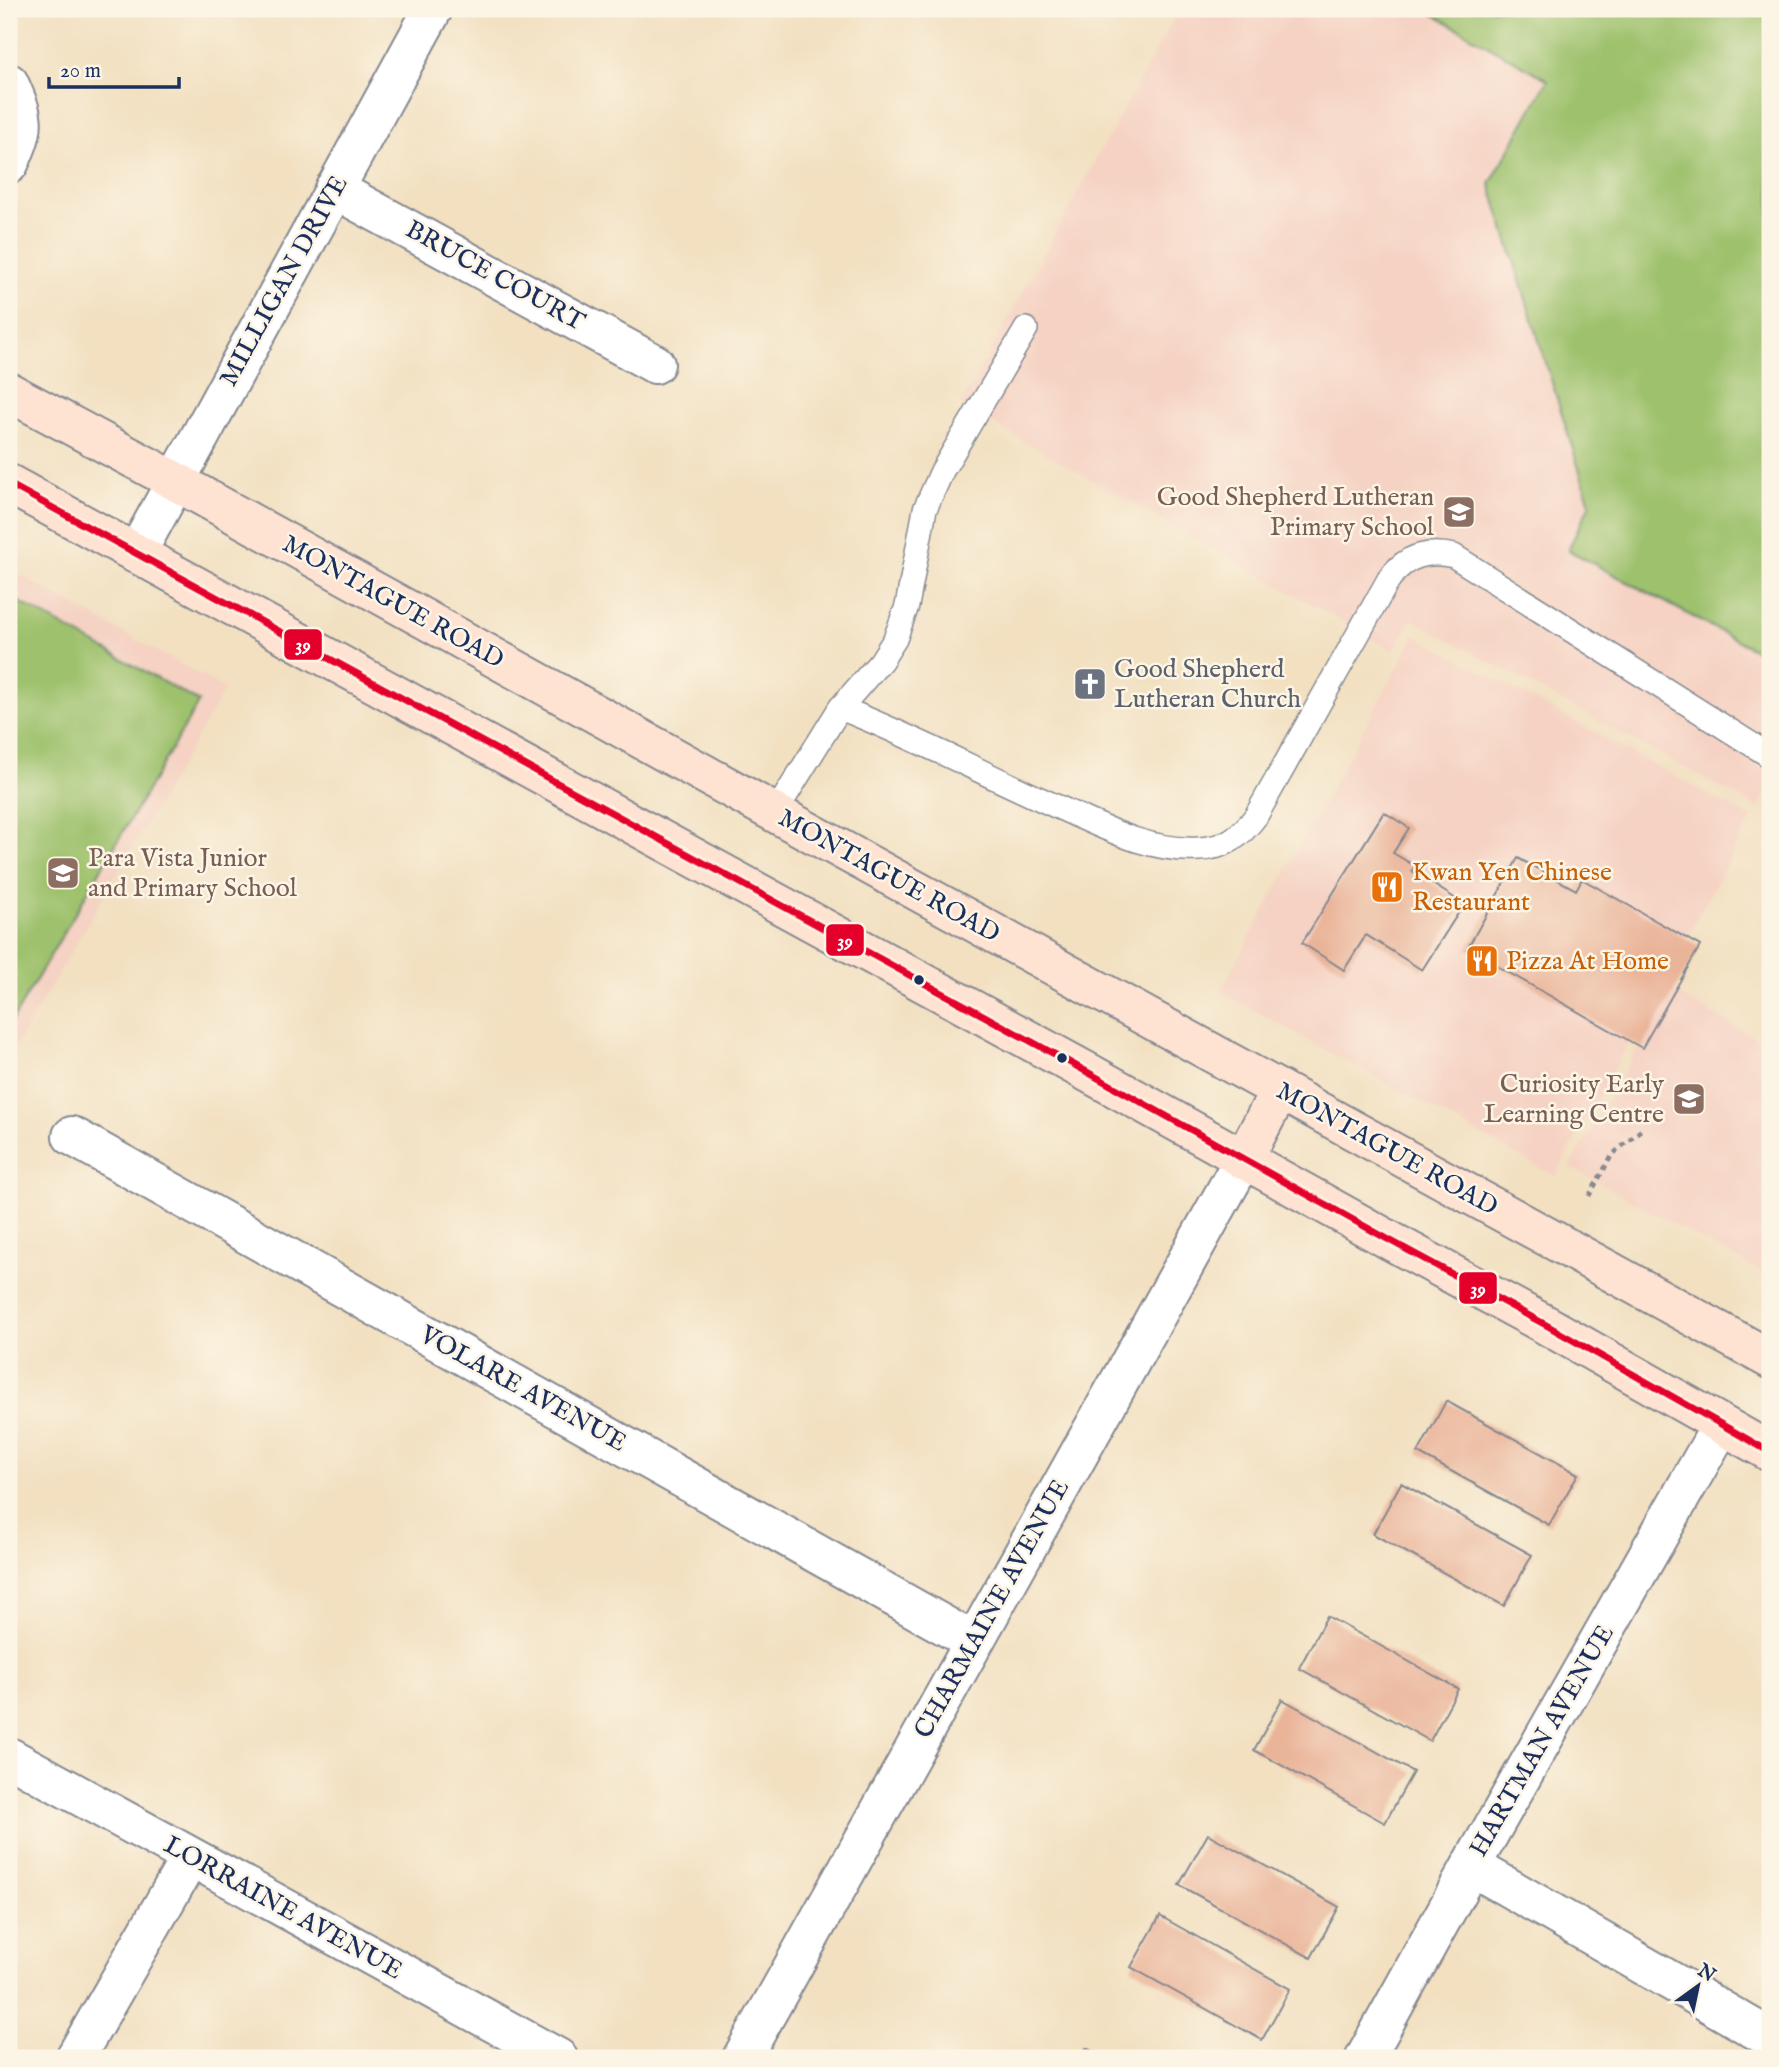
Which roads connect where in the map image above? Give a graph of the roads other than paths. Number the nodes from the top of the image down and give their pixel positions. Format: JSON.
{"nodes":[{"id":1,"x":433,"y":9,"type":"edge"},
{"id":2,"x":9,"y":83,"type":"edge"},
{"id":3,"x":9,"y":164,"type":"edge"},
{"id":4,"x":334,"y":189,"type":"junction"},
{"id":5,"x":1026,"y":329,"type":"dead end"},
{"id":6,"x":656,"y":363,"type":"dead end"},
{"id":7,"x":9,"y":392,"type":"edge"},
{"id":8,"x":174,"y":481,"type":"junction"},
{"id":9,"x":9,"y":484,"type":"edge"},
{"id":10,"x":136,"y":554,"type":"junction"},
{"id":11,"x":840,"y":708,"type":"junction"},
{"id":12,"x":1770,"y":756,"type":"edge"},
{"id":13,"x":775,"y":813,"type":"junction"},
{"id":14,"x":1280,"y":1090,"type":"junction"},
{"id":15,"x":72,"y":1136,"type":"dead end"},
{"id":16,"x":1242,"y":1160,"type":"junction"},
{"id":17,"x":1770,"y":1359,"type":"edge"},
{"id":18,"x":1721,"y":1426,"type":"junction"},
{"id":19,"x":1770,"y":1452,"type":"edge"},
{"id":20,"x":974,"y":1642,"type":"junction"},
{"id":21,"x":9,"y":1757,"type":"edge"},
{"id":22,"x":190,"y":1858,"type":"junction"},
{"id":23,"x":1471,"y":1866,"type":"junction"},
{"id":24,"x":1770,"y":2038,"type":"edge"},
{"id":25,"x":75,"y":2058,"type":"edge"},
{"id":26,"x":558,"y":2058,"type":"edge"},
{"id":27,"x":742,"y":2058,"type":"edge"},
{"id":28,"x":1365,"y":2058,"type":"edge"}],
"edges":[{"from":1,"to":4,"type":"street","name":"MILLIGAN DRIVE"},
{"from":2,"to":3,"type":"street"},
{"from":4,"to":6,"type":"street","name":"BRUCE COURT"},
{"from":4,"to":8,"type":"street","name":"MILLIGAN DRIVE"},
{"from":5,"to":11,"type":"lane"},
{"from":7,"to":8,"type":"main road","name":"MONTAGUE ROAD"},
{"from":8,"to":10,"type":"street","name":"MILLIGAN DRIVE"},
{"from":8,"to":13,"type":"main road","name":"MONTAGUE ROAD"},
{"from":9,"to":10,"type":"main road"},
{"from":10,"to":16,"type":"main road"},
{"from":11,"to":12,"type":"lane"},
{"from":11,"to":13,"type":"lane"},
{"from":13,"to":14,"type":"main road","name":"MONTAGUE ROAD"},
{"from":14,"to":16,"type":"main road"},
{"from":14,"to":17,"type":"main road","name":"MONTAGUE ROAD"},
{"from":15,"to":20,"type":"street","name":"VOLARE AVENUE"},
{"from":16,"to":18,"type":"main road"},
{"from":16,"to":20,"type":"street","name":"CHARMAINE AVENUE"},
{"from":18,"to":19,"type":"main road"},
{"from":18,"to":23,"type":"street","name":"HARTMAN AVENUE"},
{"from":20,"to":27,"type":"street","name":"CHARMAINE AVENUE"},
{"from":21,"to":22,"type":"street","name":"LORRAINE AVENUE"},
{"from":22,"to":25,"type":"street"},
{"from":22,"to":26,"type":"street","name":"LORRAINE AVENUE"},
{"from":23,"to":24,"type":"street"},
{"from":23,"to":28,"type":"street","name":"HARTMAN AVENUE"}]}
